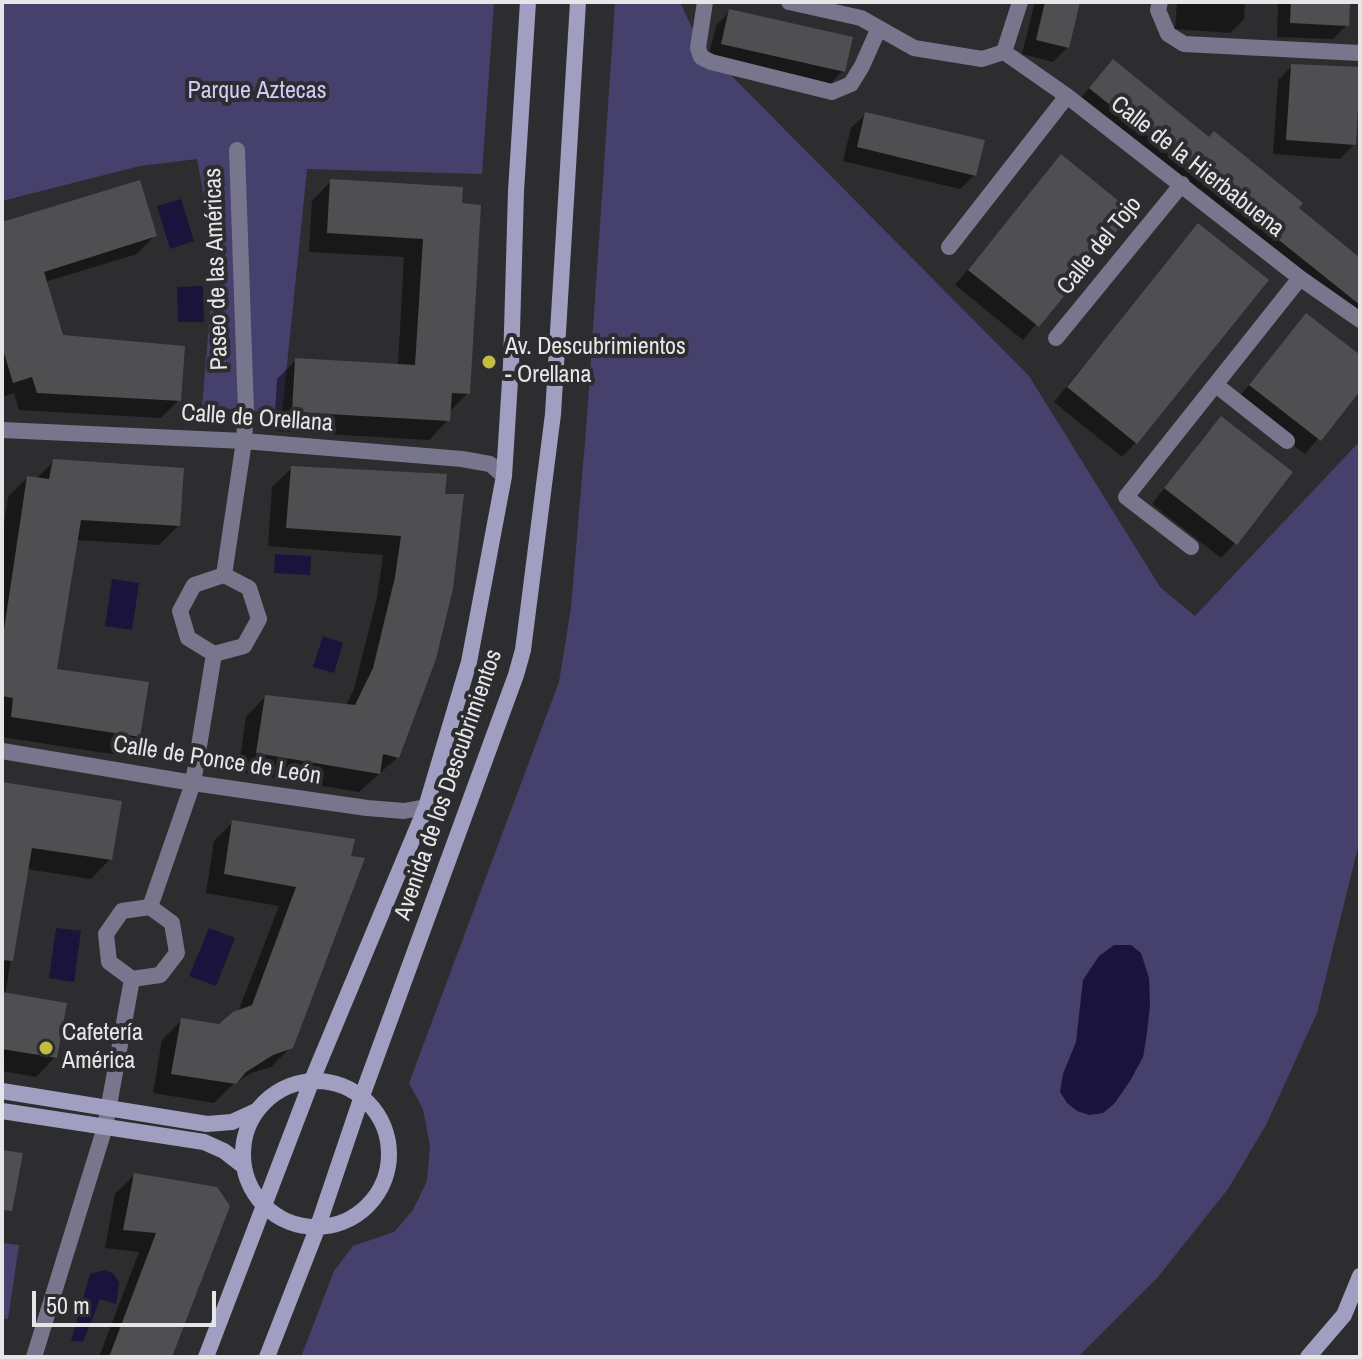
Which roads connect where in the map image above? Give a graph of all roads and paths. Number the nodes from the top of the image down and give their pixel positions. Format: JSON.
{"nodes":[{"id":1,"x":528,"y":2,"type":"edge"},
{"id":2,"x":578,"y":2,"type":"edge"},
{"id":3,"x":705,"y":2,"type":"edge"},
{"id":4,"x":789,"y":2,"type":"edge"},
{"id":5,"x":1020,"y":2,"type":"edge"},
{"id":6,"x":1160,"y":2,"type":"edge"},
{"id":7,"x":879,"y":28,"type":"junction"},
{"id":8,"x":1004,"y":52,"type":"junction"},
{"id":9,"x":1360,"y":53,"type":"edge"},
{"id":10,"x":1067,"y":96,"type":"junction"},
{"id":11,"x":237,"y":150,"type":"dead end"},
{"id":12,"x":1182,"y":184,"type":"junction"},
{"id":13,"x":949,"y":247,"type":"dead end"},
{"id":14,"x":1300,"y":278,"type":"junction"},
{"id":15,"x":1360,"y":320,"type":"edge"},
{"id":16,"x":1056,"y":338,"type":"dead end"},
{"id":17,"x":1216,"y":385,"type":"junction"},
{"id":18,"x":2,"y":430,"type":"edge"},
{"id":19,"x":244,"y":441,"type":"junction"},
{"id":20,"x":1287,"y":441,"type":"dead end"},
{"id":21,"x":504,"y":476,"type":"junction"},
{"id":22,"x":1191,"y":547,"type":"dead end"},
{"id":23,"x":224,"y":575,"type":"junction"},
{"id":24,"x":214,"y":654,"type":"junction"},
{"id":25,"x":2,"y":751,"type":"edge"},
{"id":26,"x":193,"y":783,"type":"junction"},
{"id":27,"x":426,"y":807,"type":"junction"},
{"id":28,"x":150,"y":907,"type":"junction"},
{"id":29,"x":132,"y":979,"type":"junction"},
{"id":30,"x":312,"y":1080,"type":"junction"},
{"id":31,"x":2,"y":1091,"type":"edge"},
{"id":32,"x":362,"y":1096,"type":"junction"},
{"id":33,"x":108,"y":1108,"type":"junction"},
{"id":34,"x":2,"y":1111,"type":"edge"},
{"id":35,"x":256,"y":1111,"type":"junction"},
{"id":36,"x":105,"y":1127,"type":"junction"},
{"id":37,"x":242,"y":1165,"type":"junction"},
{"id":38,"x":264,"y":1205,"type":"junction"},
{"id":39,"x":317,"y":1229,"type":"junction"},
{"id":40,"x":1360,"y":1276,"type":"edge"},
{"id":41,"x":34,"y":1357,"type":"edge"},
{"id":42,"x":206,"y":1357,"type":"edge"},
{"id":43,"x":267,"y":1357,"type":"edge"},
{"id":44,"x":1308,"y":1357,"type":"edge"}],
"edges":[{"from":1,"to":21,"type":"street","name":"Avenida de los Descubrimientos"},
{"from":2,"to":32,"type":"street","name":"Avenida de los Descubrimientos"},
{"from":3,"to":7,"type":"street"},
{"from":4,"to":7,"type":"street"},
{"from":5,"to":8,"type":"street"},
{"from":6,"to":9,"type":"street"},
{"from":7,"to":8,"type":"street"},
{"from":8,"to":10,"type":"street","name":"Calle de la Hierbabuena"},
{"from":10,"to":12,"type":"street","name":"Calle de la Hierbabuena"},
{"from":10,"to":13,"type":"street"},
{"from":11,"to":19,"type":"street","name":"Paseo de las Américas"},
{"from":12,"to":14,"type":"street","name":"Calle de la Hierbabuena"},
{"from":12,"to":16,"type":"street","name":"Calle del Tojo"},
{"from":14,"to":15,"type":"street","name":"Calle de la Hierbabuena"},
{"from":14,"to":17,"type":"street"},
{"from":17,"to":20,"type":"street"},
{"from":17,"to":22,"type":"street"},
{"from":18,"to":19,"type":"street","name":"Calle de Orellana"},
{"from":19,"to":21,"type":"street","name":"Calle de Orellana"},
{"from":19,"to":23,"type":"street","name":"Paseo de las Américas"},
{"from":21,"to":27,"type":"street","name":"Avenida de los Descubrimientos"},
{"from":23,"to":24,"type":"street"},
{"from":23,"to":24,"type":"street"},
{"from":24,"to":26,"type":"street"},
{"from":25,"to":26,"type":"street","name":"Calle de Ponce de León"},
{"from":26,"to":27,"type":"street","name":"Calle de Ponce de León"},
{"from":26,"to":28,"type":"street"},
{"from":27,"to":30,"type":"street","name":"Avenida de los Descubrimientos"},
{"from":28,"to":29,"type":"street"},
{"from":28,"to":29,"type":"street"},
{"from":29,"to":33,"type":"street"},
{"from":30,"to":32,"type":"street"},
{"from":30,"to":35,"type":"street"},
{"from":30,"to":38,"type":"street","name":"Avenida de los Descubrimientos"},
{"from":31,"to":33,"type":"street"},
{"from":32,"to":39,"type":"street","name":"Avenida de los Descubrimientos"},
{"from":32,"to":39,"type":"street"},
{"from":33,"to":35,"type":"street"},
{"from":33,"to":36,"type":"street"},
{"from":34,"to":36,"type":"street"},
{"from":35,"to":37,"type":"street"},
{"from":36,"to":37,"type":"street"},
{"from":36,"to":41,"type":"street"},
{"from":37,"to":38,"type":"street"},
{"from":38,"to":39,"type":"street"},
{"from":38,"to":42,"type":"street","name":"Avenida de los Descubrimientos"},
{"from":39,"to":43,"type":"street","name":"Avenida de los Descubrimientos"},
{"from":40,"to":44,"type":"street"}]}
